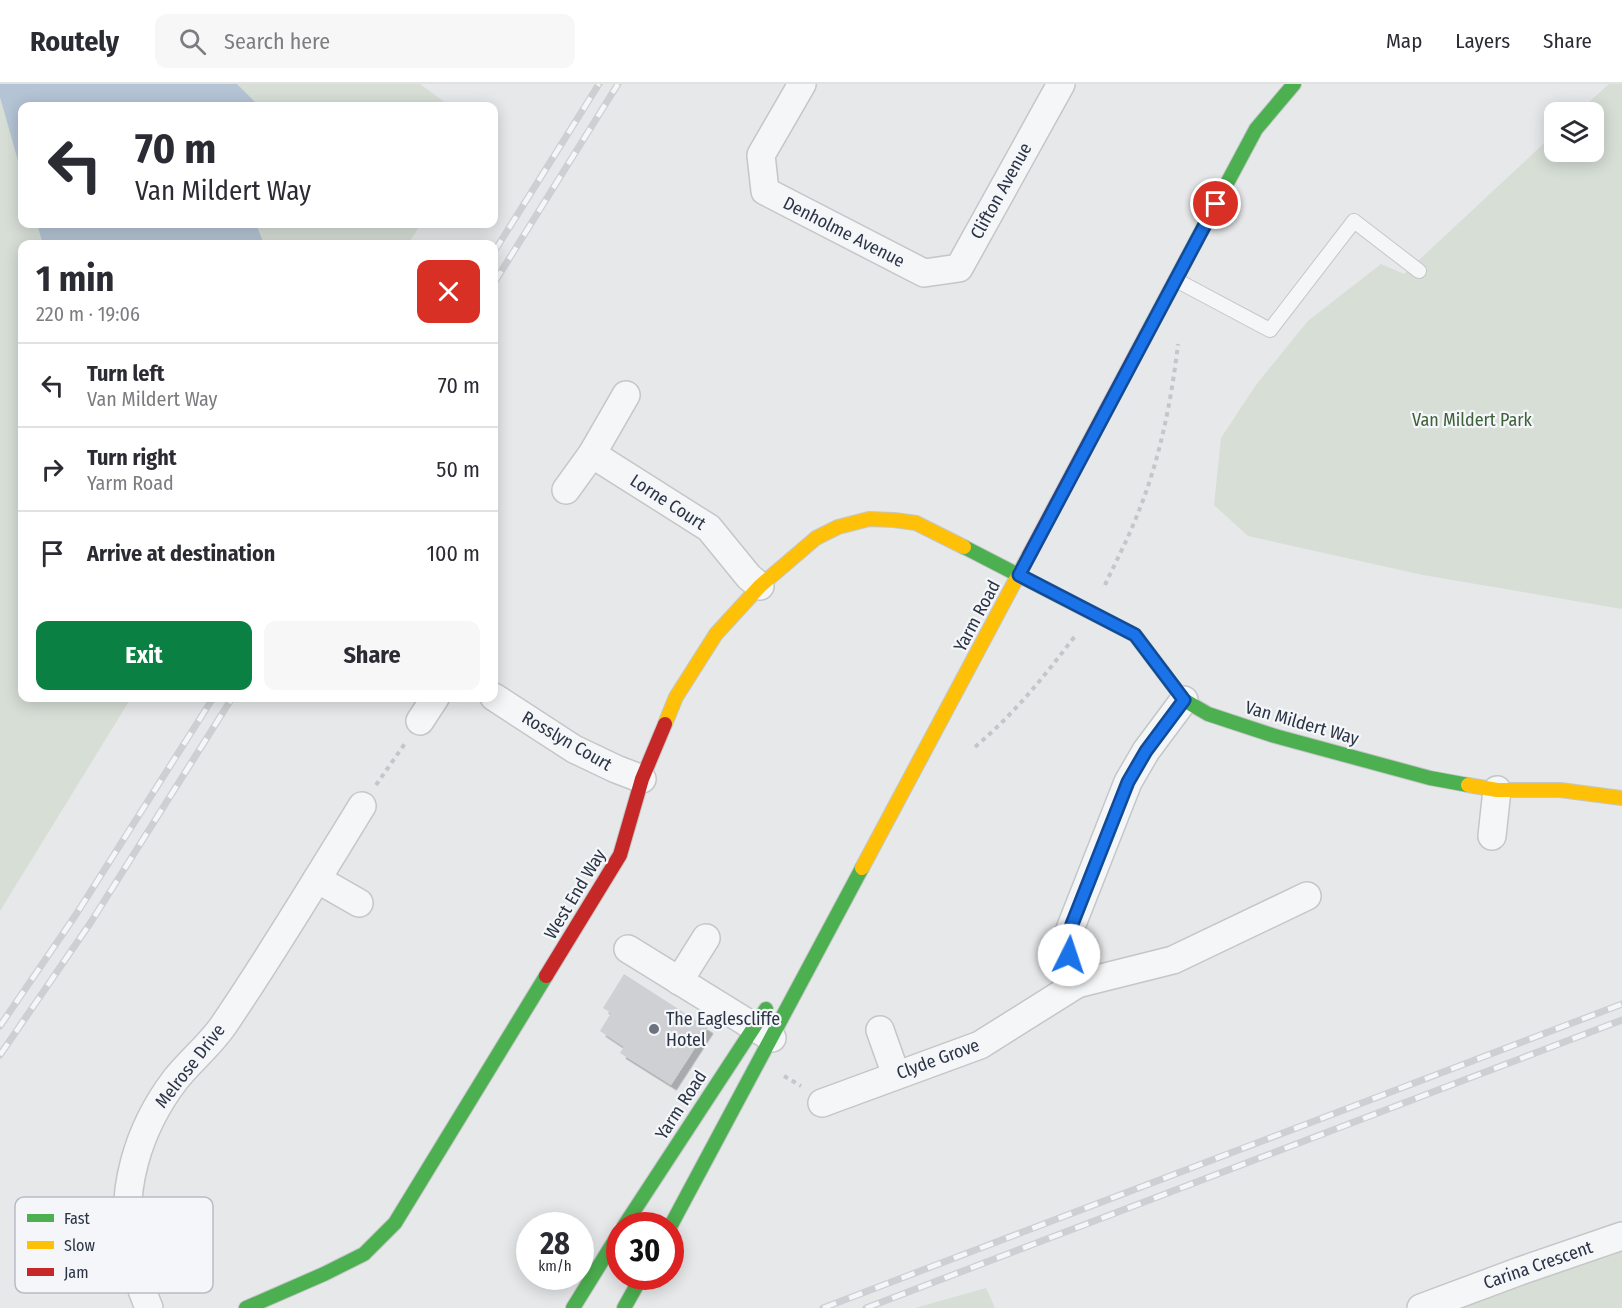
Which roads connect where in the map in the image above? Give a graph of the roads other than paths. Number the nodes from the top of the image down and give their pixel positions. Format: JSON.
{"nodes":[{"id":1,"x":802,"y":84,"type":"edge"},
{"id":2,"x":1061,"y":84,"type":"edge"},
{"id":3,"x":1294,"y":84,"type":"edge"},
{"id":4,"x":1419,"y":271,"type":"dead end"},
{"id":5,"x":924,"y":273,"type":"joint"},
{"id":6,"x":1176,"y":280,"type":"junction"},
{"id":7,"x":627,"y":395,"type":"dead end"},
{"id":8,"x":592,"y":454,"type":"junction"},
{"id":9,"x":566,"y":490,"type":"dead end"},
{"id":10,"x":1019,"y":575,"type":"junction"},
{"id":11,"x":760,"y":586,"type":"junction"},
{"id":12,"x":498,"y":700,"type":"edge"},
{"id":13,"x":1184,"y":700,"type":"junction"},
{"id":14,"x":432,"y":702,"type":"edge"},
{"id":15,"x":420,"y":722,"type":"road end"},
{"id":16,"x":642,"y":779,"type":"junction"},
{"id":17,"x":1497,"y":790,"type":"junction"},
{"id":18,"x":1622,"y":798,"type":"edge"},
{"id":19,"x":362,"y":806,"type":"road end"},
{"id":20,"x":887,"y":823,"type":"junction"},
{"id":21,"x":1492,"y":836,"type":"dead end"},
{"id":22,"x":317,"y":879,"type":"junction"},
{"id":23,"x":1307,"y":896,"type":"dead end"},
{"id":24,"x":359,"y":903,"type":"dead end"},
{"id":25,"x":706,"y":938,"type":"dead end"},
{"id":26,"x":628,"y":949,"type":"dead end"},
{"id":27,"x":792,"y":969,"type":"dead end"},
{"id":28,"x":680,"y":981,"type":"junction"},
{"id":29,"x":1077,"y":984,"type":"junction"},
{"id":30,"x":773,"y":998,"type":"dead end"},
{"id":31,"x":880,"y":1030,"type":"dead end"},
{"id":32,"x":763,"y":1032,"type":"junction"},
{"id":33,"x":896,"y":1075,"type":"junction"},
{"id":34,"x":816,"y":1097,"type":"road end"},
{"id":35,"x":129,"y":1197,"type":"edge"},
{"id":36,"x":634,"y":1212,"type":"edge"},
{"id":37,"x":677,"y":1212,"type":"edge"},
{"id":38,"x":1622,"y":1236,"type":"edge"},
{"id":39,"x":606,"y":1253,"type":"edge"},
{"id":40,"x":634,"y":1290,"type":"edge"},
{"id":41,"x":143,"y":1293,"type":"edge"},
{"id":42,"x":149,"y":1308,"type":"edge"},
{"id":43,"x":246,"y":1308,"type":"edge"},
{"id":44,"x":573,"y":1308,"type":"edge"},
{"id":45,"x":624,"y":1308,"type":"edge"},
{"id":46,"x":1421,"y":1308,"type":"edge"}],
"edges":[{"from":1,"to":5,"type":"street","name":"Denholme Avenue"},
{"from":2,"to":5,"type":"street","name":"Clifton Avenue"},
{"from":3,"to":6,"type":"main road","name":"Yarm Road"},
{"from":4,"to":6,"type":"lane"},
{"from":6,"to":10,"type":"main road","name":"Yarm Road"},
{"from":7,"to":8,"type":"street"},
{"from":8,"to":9,"type":"street"},
{"from":8,"to":11,"type":"street","name":"Lorne Court"},
{"from":10,"to":11,"type":"main road","name":"West End Way"},
{"from":10,"to":13,"type":"main road","name":"Van Mildert Way"},
{"from":10,"to":20,"type":"main road","name":"Yarm Road"},
{"from":11,"to":16,"type":"main road","name":"West End Way"},
{"from":12,"to":16,"type":"street","name":"Rosslyn Court"},
{"from":13,"to":17,"type":"main road","name":"Van Mildert Way"},
{"from":13,"to":29,"type":"street"},
{"from":14,"to":15,"type":"street"},
{"from":16,"to":43,"type":"main road","name":"West End Way"},
{"from":17,"to":18,"type":"main road","name":"Van Mildert Way"},
{"from":17,"to":21,"type":"street"},
{"from":19,"to":22,"type":"street","name":"Melrose Drive"},
{"from":20,"to":27,"type":"main road","name":"Yarm Road"},
{"from":20,"to":32,"type":"main road","name":"Yarm Road"},
{"from":22,"to":24,"type":"street"},
{"from":22,"to":35,"type":"street","name":"Melrose Drive"},
{"from":23,"to":29,"type":"street","name":"Clyde Grove"},
{"from":25,"to":28,"type":"street"},
{"from":26,"to":28,"type":"street"},
{"from":28,"to":32,"type":"street"},
{"from":29,"to":33,"type":"street","name":"Clyde Grove"},
{"from":30,"to":32,"type":"main road","name":"Yarm Road"},
{"from":31,"to":33,"type":"street"},
{"from":32,"to":36,"type":"main road","name":"Yarm Road"},
{"from":32,"to":37,"type":"main road","name":"Yarm Road"},
{"from":33,"to":34,"type":"street","name":"Clyde Grove"},
{"from":38,"to":46,"type":"street","name":"Carina Crescent"},
{"from":39,"to":44,"type":"main road"},
{"from":40,"to":45,"type":"main road"},
{"from":41,"to":42,"type":"street","name":"Melrose Drive"}]}
